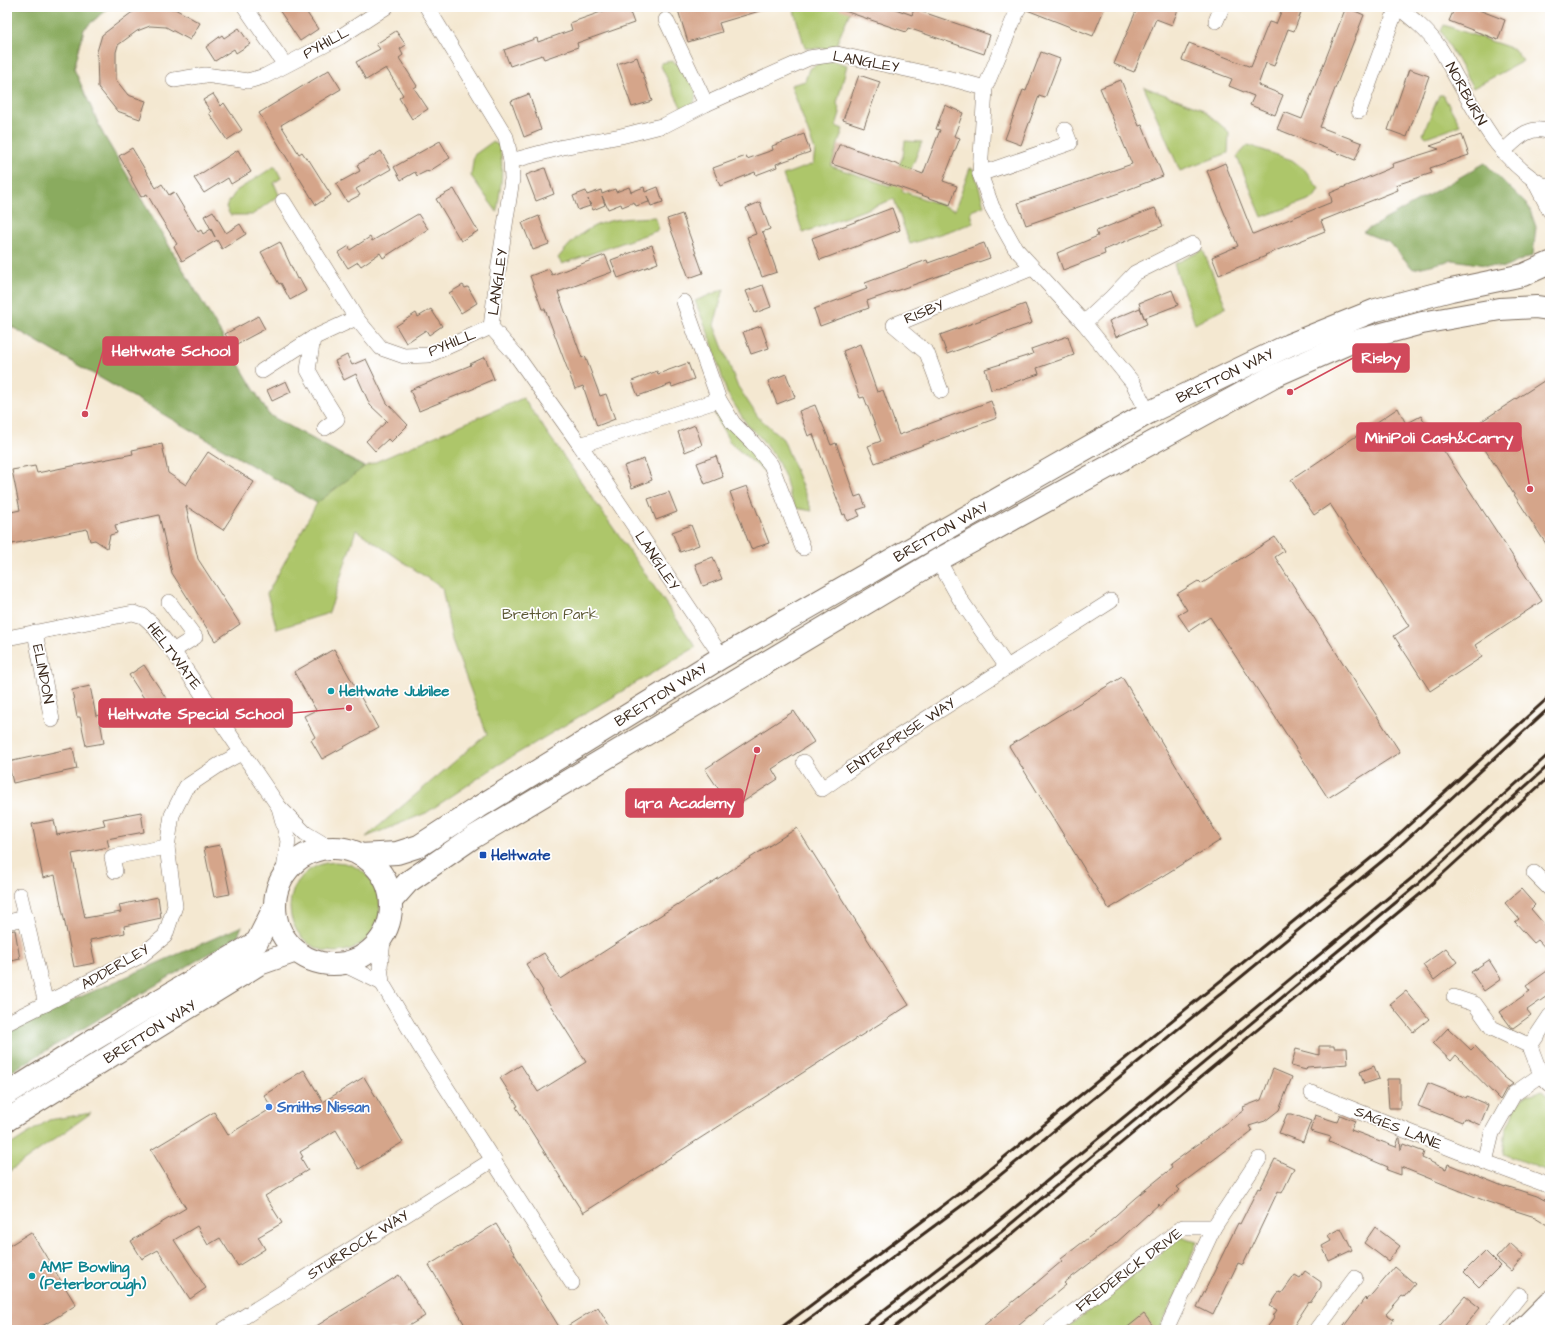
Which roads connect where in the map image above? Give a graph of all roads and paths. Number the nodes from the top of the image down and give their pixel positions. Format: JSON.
{"nodes":[{"id":1,"x":245,"y":7,"type":"edge"},
{"id":2,"x":386,"y":7,"type":"edge"},
{"id":3,"x":427,"y":7,"type":"edge"},
{"id":4,"x":1019,"y":7,"type":"edge"},
{"id":5,"x":1222,"y":7,"type":"edge"},
{"id":6,"x":1397,"y":7,"type":"edge"},
{"id":7,"x":666,"y":20,"type":"dead end"},
{"id":8,"x":1216,"y":21,"type":"dead end"},
{"id":9,"x":285,"y":65,"type":"junction"},
{"id":10,"x":174,"y":80,"type":"dead end"},
{"id":11,"x":986,"y":88,"type":"junction"},
{"id":12,"x":706,"y":104,"type":"junction"},
{"id":13,"x":1359,"y":111,"type":"dead end"},
{"id":14,"x":1065,"y":130,"type":"dead end"},
{"id":15,"x":1550,"y":132,"type":"edge"},
{"id":16,"x":1504,"y":152,"type":"junction"},
{"id":17,"x":511,"y":161,"type":"junction"},
{"id":18,"x":980,"y":174,"type":"junction"},
{"id":19,"x":1535,"y":182,"type":"junction"},
{"id":20,"x":1550,"y":189,"type":"edge"},
{"id":21,"x":283,"y":201,"type":"dead end"},
{"id":22,"x":1550,"y":211,"type":"edge"},
{"id":23,"x":1193,"y":244,"type":"dead end"},
{"id":24,"x":1550,"y":264,"type":"edge"},
{"id":25,"x":1032,"y":268,"type":"junction"},
{"id":26,"x":1550,"y":269,"type":"edge"},
{"id":27,"x":684,"y":302,"type":"dead end"},
{"id":28,"x":1550,"y":309,"type":"edge"},
{"id":29,"x":356,"y":318,"type":"junction"},
{"id":30,"x":1084,"y":323,"type":"junction"},
{"id":31,"x":491,"y":327,"type":"junction"},
{"id":32,"x":313,"y":338,"type":"junction"},
{"id":33,"x":262,"y":371,"type":"dead end"},
{"id":34,"x":941,"y":391,"type":"dead end"},
{"id":35,"x":719,"y":400,"type":"junction"},
{"id":36,"x":1148,"y":414,"type":"junction"},
{"id":37,"x":325,"y":428,"type":"dead end"},
{"id":38,"x":580,"y":445,"type":"junction"},
{"id":39,"x":803,"y":548,"type":"dead end"},
{"id":40,"x":938,"y":560,"type":"junction"},
{"id":41,"x":1111,"y":601,"type":"dead end"},
{"id":42,"x":170,"y":602,"type":"dead end"},
{"id":43,"x":35,"y":632,"type":"junction"},
{"id":44,"x":7,"y":638,"type":"edge"},
{"id":45,"x":174,"y":651,"type":"junction"},
{"id":46,"x":722,"y":658,"type":"junction"},
{"id":47,"x":1008,"y":667,"type":"junction"},
{"id":48,"x":52,"y":720,"type":"dead end"},
{"id":49,"x":242,"y":752,"type":"junction"},
{"id":50,"x":804,"y":762,"type":"dead end"},
{"id":51,"x":279,"y":807,"type":"junction"},
{"id":52,"x":167,"y":847,"type":"junction"},
{"id":53,"x":330,"y":848,"type":"junction"},
{"id":54,"x":360,"y":855,"type":"junction"},
{"id":55,"x":115,"y":871,"type":"dead end"},
{"id":56,"x":1534,"y":873,"type":"dead end"},
{"id":57,"x":283,"y":877,"type":"junction"},
{"id":58,"x":1550,"y":889,"type":"edge"},
{"id":59,"x":20,"y":895,"type":"dead end"},
{"id":60,"x":392,"y":900,"type":"junction"},
{"id":61,"x":275,"y":906,"type":"junction"},
{"id":62,"x":26,"y":918,"type":"junction"},
{"id":63,"x":7,"y":922,"type":"edge"},
{"id":64,"x":384,"y":933,"type":"junction"},
{"id":65,"x":296,"y":951,"type":"junction"},
{"id":66,"x":343,"y":964,"type":"junction"},
{"id":67,"x":382,"y":983,"type":"junction"},
{"id":68,"x":1454,"y":997,"type":"dead end"},
{"id":69,"x":46,"y":1004,"type":"junction"},
{"id":70,"x":1550,"y":1016,"type":"edge"},
{"id":71,"x":7,"y":1023,"type":"edge"},
{"id":72,"x":1530,"y":1046,"type":"junction"},
{"id":73,"x":1546,"y":1079,"type":"edge"},
{"id":74,"x":1312,"y":1093,"type":"dead end"},
{"id":75,"x":7,"y":1094,"type":"edge"},
{"id":76,"x":7,"y":1120,"type":"edge"},
{"id":77,"x":494,"y":1159,"type":"junction"},
{"id":78,"x":1259,"y":1159,"type":"dead end"},
{"id":79,"x":1485,"y":1162,"type":"junction"},
{"id":80,"x":1550,"y":1186,"type":"edge"},
{"id":81,"x":1214,"y":1227,"type":"junction"},
{"id":82,"x":1355,"y":1278,"type":"dead end"},
{"id":83,"x":572,"y":1283,"type":"dead end"},
{"id":84,"x":1520,"y":1295,"type":"dead end"},
{"id":85,"x":1550,"y":1302,"type":"edge"},
{"id":86,"x":1550,"y":1328,"type":"edge"},
{"id":87,"x":223,"y":1330,"type":"edge"},
{"id":88,"x":1050,"y":1330,"type":"edge"},
{"id":89,"x":1166,"y":1330,"type":"edge"},
{"id":90,"x":1316,"y":1330,"type":"edge"},
{"id":91,"x":1492,"y":1330,"type":"edge"},
{"id":92,"x":1522,"y":1330,"type":"edge"},
{"id":93,"x":1548,"y":1330,"type":"edge"}],
"edges":[{"from":1,"to":9,"type":"street","name":"PYHILL"},
{"from":2,"to":9,"type":"street","name":"PYHILL"},
{"from":3,"to":17,"type":"street","name":"LANGLEY"},
{"from":4,"to":11,"type":"street"},
{"from":5,"to":8,"type":"street"},
{"from":6,"to":13,"type":"street","name":"NORBURN"},
{"from":6,"to":16,"type":"street","name":"NORBURN"},
{"from":7,"to":12,"type":"street"},
{"from":9,"to":10,"type":"street","name":"PYHILL"},
{"from":11,"to":12,"type":"street","name":"LANGLEY"},
{"from":11,"to":18,"type":"street"},
{"from":12,"to":17,"type":"street","name":"LANGLEY"},
{"from":14,"to":18,"type":"street"},
{"from":15,"to":16,"type":"street"},
{"from":16,"to":19,"type":"street","name":"NORBURN"},
{"from":17,"to":31,"type":"street","name":"LANGLEY"},
{"from":18,"to":25,"type":"street"},
{"from":19,"to":20,"type":"street","name":"NORBURN"},
{"from":19,"to":22,"type":"street","name":"NORBURN"},
{"from":21,"to":29,"type":"street","name":"PYHILL"},
{"from":23,"to":30,"type":"street"},
{"from":24,"to":26,"type":"main road"},
{"from":24,"to":36,"type":"main road","name":"BRETTON WAY"},
{"from":25,"to":30,"type":"street"},
{"from":25,"to":34,"type":"street","name":"RISBY"},
{"from":27,"to":35,"type":"street"},
{"from":28,"to":40,"type":"main road","name":"BRETTON WAY"},
{"from":29,"to":31,"type":"street","name":"PYHILL"},
{"from":29,"to":32,"type":"street"},
{"from":30,"to":36,"type":"street"},
{"from":31,"to":38,"type":"street","name":"LANGLEY"},
{"from":32,"to":33,"type":"street"},
{"from":32,"to":37,"type":"street"},
{"from":35,"to":38,"type":"street"},
{"from":35,"to":39,"type":"street"},
{"from":36,"to":46,"type":"main road","name":"BRETTON WAY"},
{"from":38,"to":46,"type":"street","name":"LANGLEY"},
{"from":40,"to":47,"type":"street"},
{"from":40,"to":60,"type":"main road","name":"BRETTON WAY"},
{"from":41,"to":47,"type":"street","name":"ENTERPRISE WAY"},
{"from":42,"to":45,"type":"street"},
{"from":43,"to":44,"type":"street","name":"ELINDON"},
{"from":43,"to":45,"type":"street","name":"HELTWATE"},
{"from":43,"to":48,"type":"street","name":"ELINDON"},
{"from":45,"to":49,"type":"street","name":"HELTWATE"},
{"from":46,"to":54,"type":"main road","name":"BRETTON WAY"},
{"from":47,"to":50,"type":"street","name":"ENTERPRISE WAY"},
{"from":49,"to":51,"type":"street","name":"HELTWATE"},
{"from":49,"to":52,"type":"street","name":"ADDERLEY"},
{"from":51,"to":53,"type":"street","name":"HELTWATE"},
{"from":51,"to":57,"type":"street","name":"HELTWATE"},
{"from":52,"to":55,"type":"street"},
{"from":52,"to":69,"type":"street","name":"ADDERLEY"},
{"from":53,"to":54,"type":"main road"},
{"from":53,"to":57,"type":"main road"},
{"from":54,"to":60,"type":"main road"},
{"from":56,"to":58,"type":"street"},
{"from":57,"to":61,"type":"main road"},
{"from":59,"to":62,"type":"street"},
{"from":60,"to":64,"type":"main road"},
{"from":61,"to":65,"type":"main road"},
{"from":61,"to":75,"type":"main road","name":"BRETTON WAY"},
{"from":62,"to":63,"type":"street"},
{"from":62,"to":69,"type":"street"},
{"from":64,"to":66,"type":"main road"},
{"from":64,"to":67,"type":"street"},
{"from":65,"to":66,"type":"main road"},
{"from":65,"to":76,"type":"main road","name":"BRETTON WAY"},
{"from":66,"to":67,"type":"street"},
{"from":67,"to":77,"type":"street"},
{"from":68,"to":72,"type":"street"},
{"from":69,"to":71,"type":"street","name":"ADDERLEY"},
{"from":70,"to":72,"type":"street"},
{"from":72,"to":73,"type":"street"},
{"from":73,"to":79,"type":"street"},
{"from":74,"to":79,"type":"street","name":"SAGES LANE"},
{"from":77,"to":83,"type":"street"},
{"from":77,"to":87,"type":"street","name":"STURROCK WAY"},
{"from":78,"to":81,"type":"street","name":"FREDERICK DRIVE"},
{"from":79,"to":80,"type":"street","name":"SAGES LANE"},
{"from":81,"to":88,"type":"street","name":"FREDERICK DRIVE"},
{"from":81,"to":89,"type":"street","name":"FREDERICK DRIVE"},
{"from":82,"to":90,"type":"street"},
{"from":84,"to":91,"type":"street"},
{"from":85,"to":92,"type":"main road"},
{"from":86,"to":93,"type":"main road"}]}
